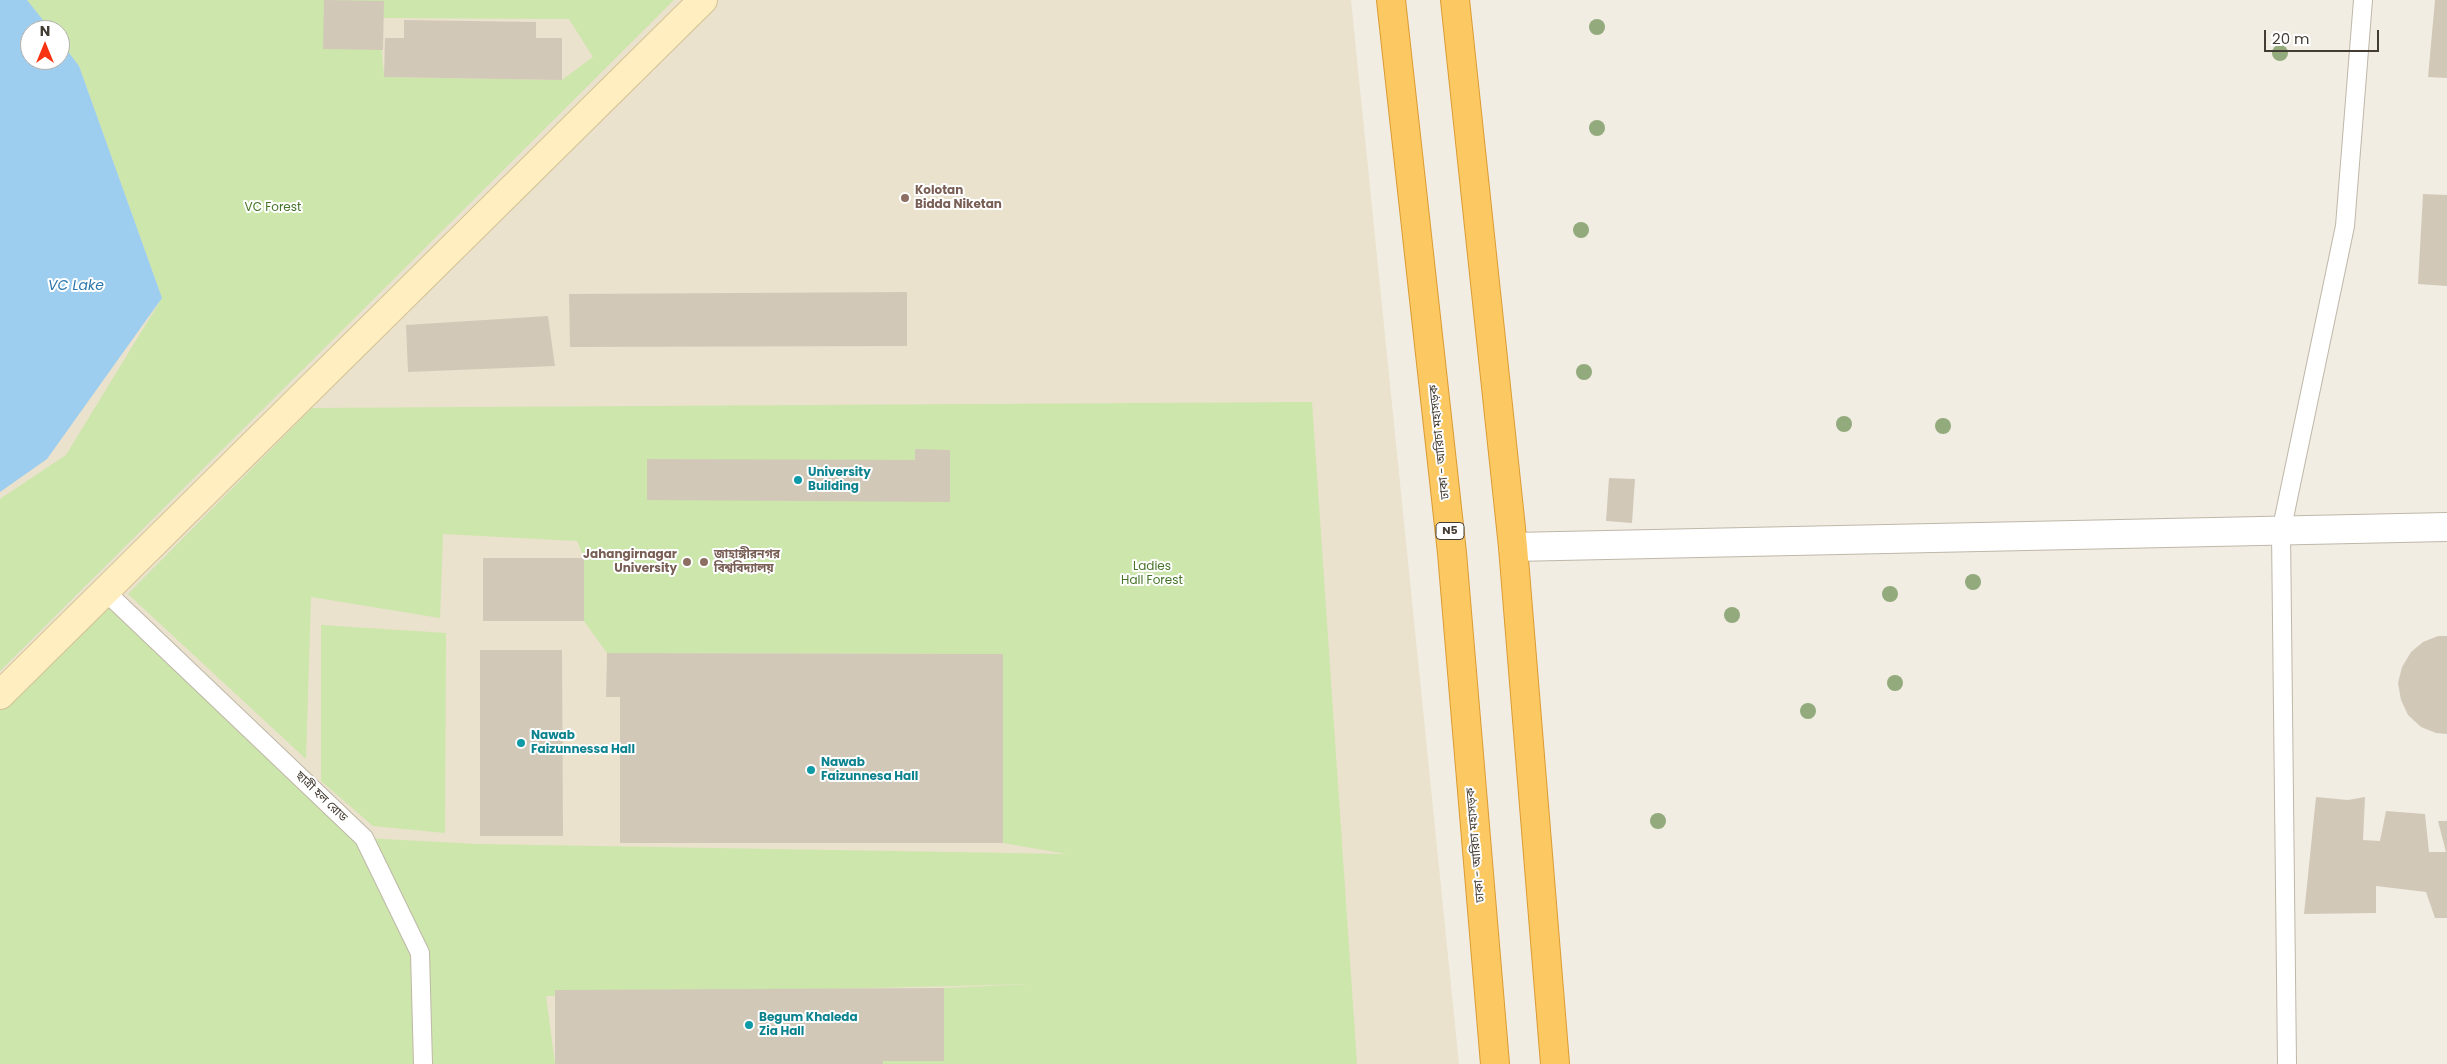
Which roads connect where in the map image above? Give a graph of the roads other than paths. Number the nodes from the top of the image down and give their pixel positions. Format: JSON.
{"nodes":[{"id":1,"x":703,"y":0,"type":"edge"},
{"id":2,"x":1391,"y":0,"type":"edge"},
{"id":3,"x":1456,"y":0,"type":"edge"},
{"id":4,"x":2363,"y":0,"type":"edge"},
{"id":5,"x":2447,"y":527,"type":"edge"},
{"id":6,"x":2281,"y":532,"type":"junction"},
{"id":7,"x":1513,"y":547,"type":"junction"},
{"id":8,"x":105,"y":591,"type":"junction"},
{"id":9,"x":0,"y":695,"type":"edge"},
{"id":10,"x":423,"y":1064,"type":"edge"},
{"id":11,"x":1495,"y":1064,"type":"edge"},
{"id":12,"x":1554,"y":1064,"type":"edge"},
{"id":13,"x":2287,"y":1064,"type":"edge"}],
"edges":[{"from":1,"to":8,"type":"street"},
{"from":2,"to":11,"type":"highway","name":"ঢাকা - আরিচা মহাসড়ক","number":"N5"},
{"from":3,"to":7,"type":"highway"},
{"from":4,"to":6,"type":"lane"},
{"from":5,"to":6,"type":"street"},
{"from":6,"to":7,"type":"street"},
{"from":6,"to":13,"type":"lane"},
{"from":7,"to":12,"type":"highway"},
{"from":8,"to":9,"type":"street"},
{"from":8,"to":10,"type":"lane","name":"ছাত্রী হল রোড"}]}
